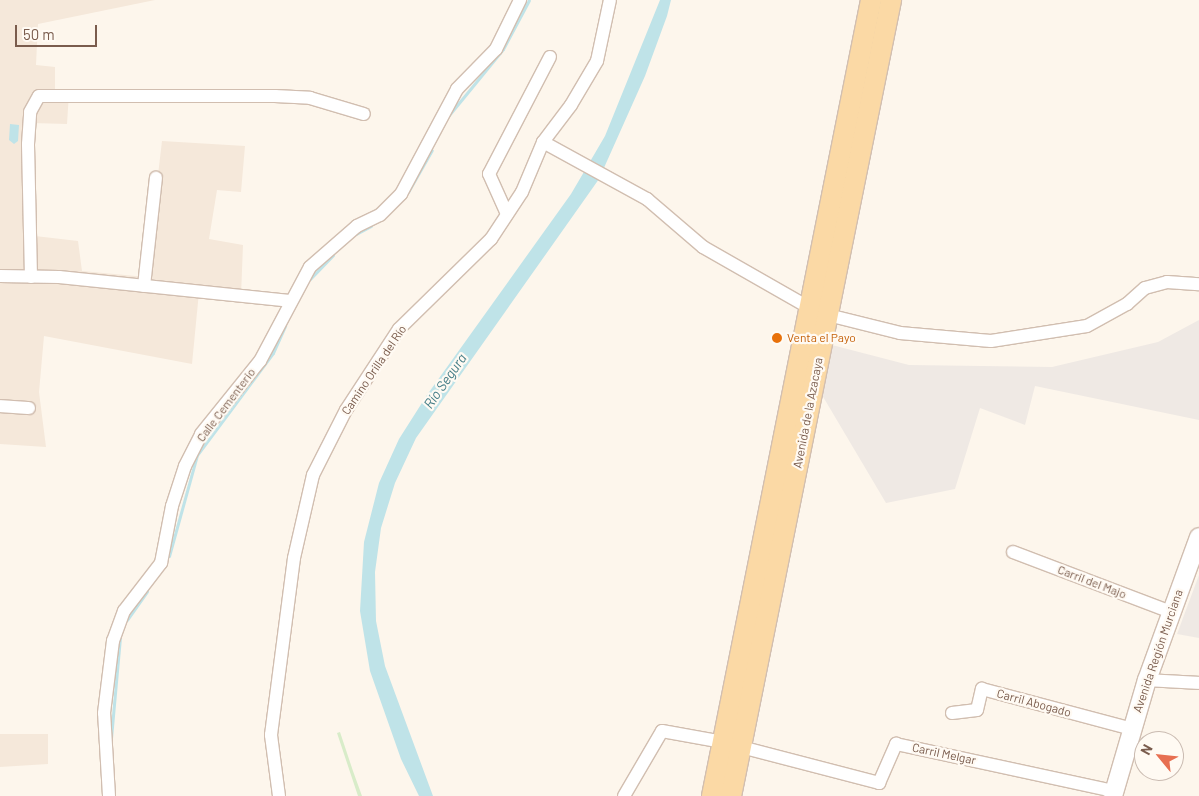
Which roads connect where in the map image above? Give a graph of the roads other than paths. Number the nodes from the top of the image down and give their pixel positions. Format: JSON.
{"nodes":[{"id":1,"x":520,"y":0,"type":"edge"},
{"id":2,"x":610,"y":0,"type":"edge"},
{"id":3,"x":871,"y":0,"type":"edge"},
{"id":4,"x":891,"y":0,"type":"edge"},
{"id":5,"x":550,"y":57,"type":"dead end"},
{"id":6,"x":364,"y":114,"type":"dead end"},
{"id":7,"x":543,"y":142,"type":"junction"},
{"id":8,"x":156,"y":178,"type":"dead end"},
{"id":9,"x":507,"y":214,"type":"junction"},
{"id":10,"x":0,"y":276,"type":"edge"},
{"id":11,"x":31,"y":277,"type":"junction"},
{"id":12,"x":1199,"y":284,"type":"edge"},
{"id":13,"x":144,"y":286,"type":"junction"},
{"id":14,"x":290,"y":301,"type":"junction"},
{"id":15,"x":819,"y":311,"type":"junction"},
{"id":16,"x":0,"y":406,"type":"edge"},
{"id":17,"x":30,"y":408,"type":"dead end"},
{"id":18,"x":1199,"y":537,"type":"edge"},
{"id":19,"x":1013,"y":552,"type":"dead end"},
{"id":20,"x":1171,"y":612,"type":"junction"},
{"id":21,"x":1147,"y":680,"type":"junction"},
{"id":22,"x":1199,"y":683,"type":"edge"},
{"id":23,"x":952,"y":713,"type":"dead end"},
{"id":24,"x":1132,"y":729,"type":"junction"},
{"id":25,"x":732,"y":744,"type":"junction"},
{"id":26,"x":1114,"y":793,"type":"edge"},
{"id":27,"x":109,"y":796,"type":"edge"},
{"id":28,"x":279,"y":796,"type":"edge"},
{"id":29,"x":624,"y":796,"type":"edge"},
{"id":30,"x":712,"y":796,"type":"edge"},
{"id":31,"x":731,"y":796,"type":"edge"}],
"edges":[{"from":1,"to":14,"type":"street","name":"Calle Cementerio"},
{"from":2,"to":7,"type":"street","name":"Camino Orilla del Río"},
{"from":3,"to":15,"type":"main road","name":"Avenida de la Azacaya"},
{"from":4,"to":15,"type":"main road","name":"Avenida de la Azacaya"},
{"from":5,"to":9,"type":"street"},
{"from":6,"to":11,"type":"street"},
{"from":7,"to":9,"type":"street","name":"Camino Orilla del Río"},
{"from":7,"to":15,"type":"street"},
{"from":8,"to":13,"type":"street"},
{"from":9,"to":28,"type":"street","name":"Camino Orilla del Río"},
{"from":10,"to":11,"type":"street"},
{"from":11,"to":13,"type":"street"},
{"from":12,"to":15,"type":"street"},
{"from":13,"to":14,"type":"street"},
{"from":14,"to":27,"type":"street","name":"Calle Cementerio"},
{"from":15,"to":25,"type":"main road","name":"Avenida de la Azacaya"},
{"from":16,"to":17,"type":"street"},
{"from":18,"to":20,"type":"main road","name":"Avenida Región Murciana"},
{"from":19,"to":20,"type":"street","name":"Carril del Majo"},
{"from":20,"to":21,"type":"main road","name":"Avenida Región Murciana"},
{"from":21,"to":22,"type":"street"},
{"from":21,"to":24,"type":"main road","name":"Avenida Región Murciana"},
{"from":23,"to":24,"type":"street","name":"Carril Abogado"},
{"from":24,"to":26,"type":"main road","name":"Avenida Región Murciana"},
{"from":25,"to":26,"type":"street","name":"Carril Melgar"},
{"from":25,"to":29,"type":"street"},
{"from":25,"to":30,"type":"main road","name":"Avenida de la Azacaya"},
{"from":25,"to":31,"type":"main road","name":"Avenida de la Azacaya"}]}
